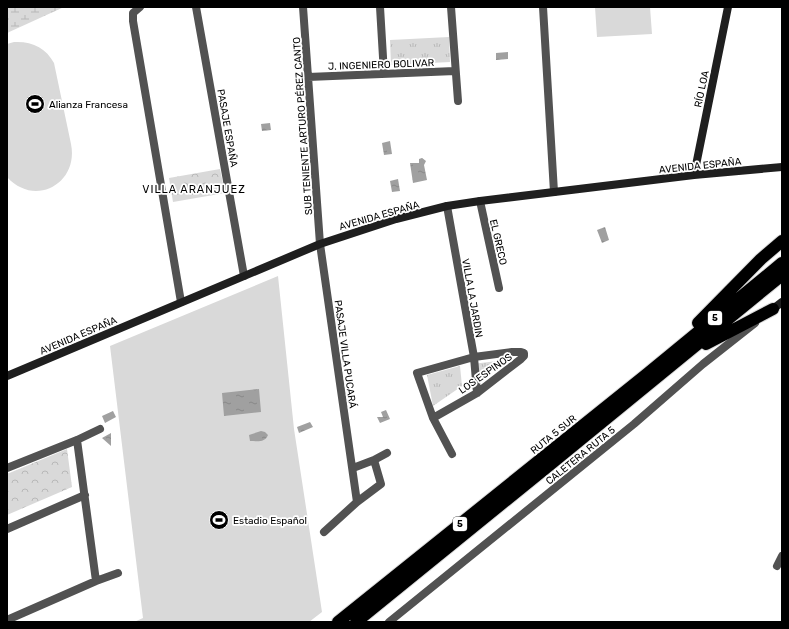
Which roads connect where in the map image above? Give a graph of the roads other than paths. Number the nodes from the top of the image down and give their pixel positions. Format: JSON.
{"nodes":[{"id":1,"x":140,"y":7,"type":"edge"},
{"id":2,"x":196,"y":7,"type":"edge"},
{"id":3,"x":303,"y":7,"type":"edge"},
{"id":4,"x":380,"y":7,"type":"edge"},
{"id":5,"x":451,"y":7,"type":"edge"},
{"id":6,"x":543,"y":7,"type":"edge"},
{"id":7,"x":728,"y":7,"type":"edge"},
{"id":8,"x":455,"y":70,"type":"junction"},
{"id":9,"x":384,"y":74,"type":"junction"},
{"id":10,"x":308,"y":77,"type":"junction"},
{"id":11,"x":458,"y":100,"type":"dead end"},
{"id":12,"x":782,"y":167,"type":"edge"},
{"id":13,"x":694,"y":175,"type":"junction"},
{"id":14,"x":554,"y":192,"type":"junction"},
{"id":15,"x":480,"y":201,"type":"junction"},
{"id":16,"x":447,"y":206,"type":"junction"},
{"id":17,"x":782,"y":241,"type":"edge"},
{"id":18,"x":320,"y":244,"type":"junction"},
{"id":19,"x":782,"y":263,"type":"edge"},
{"id":20,"x":782,"y":275,"type":"edge"},
{"id":21,"x":244,"y":276,"type":"junction"},
{"id":22,"x":499,"y":288,"type":"dead end"},
{"id":23,"x":181,"y":302,"type":"junction"},
{"id":24,"x":778,"y":305,"type":"edge"},
{"id":25,"x":474,"y":357,"type":"junction"},
{"id":26,"x":653,"y":375,"type":"junction"},
{"id":27,"x":7,"y":376,"type":"edge"},
{"id":28,"x":477,"y":393,"type":"junction"},
{"id":29,"x":434,"y":418,"type":"junction"},
{"id":30,"x":100,"y":429,"type":"dead end"},
{"id":31,"x":77,"y":440,"type":"junction"},
{"id":32,"x":387,"y":453,"type":"dead end"},
{"id":33,"x":452,"y":454,"type":"dead end"},
{"id":34,"x":374,"y":460,"type":"junction"},
{"id":35,"x":7,"y":468,"type":"edge"},
{"id":36,"x":353,"y":468,"type":"junction"},
{"id":37,"x":84,"y":495,"type":"junction"},
{"id":38,"x":357,"y":502,"type":"junction"},
{"id":39,"x":7,"y":529,"type":"edge"},
{"id":40,"x":324,"y":532,"type":"dead end"},
{"id":41,"x":782,"y":556,"type":"edge"},
{"id":42,"x":776,"y":566,"type":"dead end"},
{"id":43,"x":118,"y":573,"type":"dead end"},
{"id":44,"x":96,"y":581,"type":"junction"},
{"id":45,"x":7,"y":620,"type":"edge"},
{"id":46,"x":338,"y":622,"type":"edge"},
{"id":47,"x":356,"y":622,"type":"edge"},
{"id":48,"x":389,"y":622,"type":"edge"}],
"edges":[{"from":1,"to":23,"type":"street"},
{"from":2,"to":21,"type":"street","name":"PASAJE ESPAÑA"},
{"from":3,"to":10,"type":"street","name":"SUB TENIENTE ARTURO PÉREZ CANTO"},
{"from":4,"to":9,"type":"street"},
{"from":5,"to":8,"type":"street"},
{"from":6,"to":14,"type":"street"},
{"from":7,"to":13,"type":"main road","name":"RÍO LOA"},
{"from":8,"to":9,"type":"street","name":"J. INGENIERO BOLIVAR"},
{"from":8,"to":11,"type":"street"},
{"from":9,"to":10,"type":"street","name":"J. INGENIERO BOLIVAR"},
{"from":10,"to":18,"type":"street","name":"SUB TENIENTE ARTURO PÉREZ CANTO"},
{"from":12,"to":13,"type":"main road","name":"AVENIDA ESPAÑA"},
{"from":13,"to":14,"type":"main road","name":"AVENIDA ESPAÑA"},
{"from":14,"to":15,"type":"main road","name":"AVENIDA ESPAÑA"},
{"from":15,"to":16,"type":"main road","name":"AVENIDA ESPAÑA"},
{"from":15,"to":22,"type":"street","name":"EL GRECO"},
{"from":16,"to":18,"type":"main road","name":"AVENIDA ESPAÑA"},
{"from":16,"to":25,"type":"street","name":"VILLA LA JARDIN"},
{"from":17,"to":26,"type":"highway"},
{"from":18,"to":21,"type":"main road","name":"AVENIDA ESPAÑA"},
{"from":18,"to":36,"type":"street","name":"PASAJE VILLA PUCARÁ"},
{"from":19,"to":26,"type":"highway","name":"RUTA 5 SUR","number":"5"},
{"from":20,"to":26,"type":"highway","name":"RUTA 5 SUR","number":"5"},
{"from":21,"to":23,"type":"main road","name":"AVENIDA ESPAÑA"},
{"from":23,"to":27,"type":"main road","name":"AVENIDA ESPAÑA"},
{"from":24,"to":26,"type":"highway"},
{"from":24,"to":48,"type":"street","name":"CALETERA RUTA 5"},
{"from":25,"to":28,"type":"street","name":"VILLA LA JARDIN"},
{"from":25,"to":28,"type":"street","name":"LOS ESPINOS"},
{"from":25,"to":29,"type":"street"},
{"from":26,"to":46,"type":"highway","name":"RUTA 5 SUR","number":"5"},
{"from":26,"to":47,"type":"highway","name":"RUTA 5 SUR","number":"5"},
{"from":28,"to":29,"type":"street","name":"LOS ESPINOS"},
{"from":29,"to":33,"type":"street"},
{"from":30,"to":31,"type":"street"},
{"from":31,"to":35,"type":"street"},
{"from":31,"to":37,"type":"street"},
{"from":32,"to":34,"type":"street"},
{"from":34,"to":36,"type":"street"},
{"from":34,"to":38,"type":"street"},
{"from":36,"to":38,"type":"street","name":"PASAJE VILLA PUCARÁ"},
{"from":37,"to":39,"type":"street"},
{"from":37,"to":44,"type":"street"},
{"from":38,"to":40,"type":"street"},
{"from":41,"to":42,"type":"street"},
{"from":43,"to":44,"type":"street"},
{"from":44,"to":45,"type":"street"}]}
